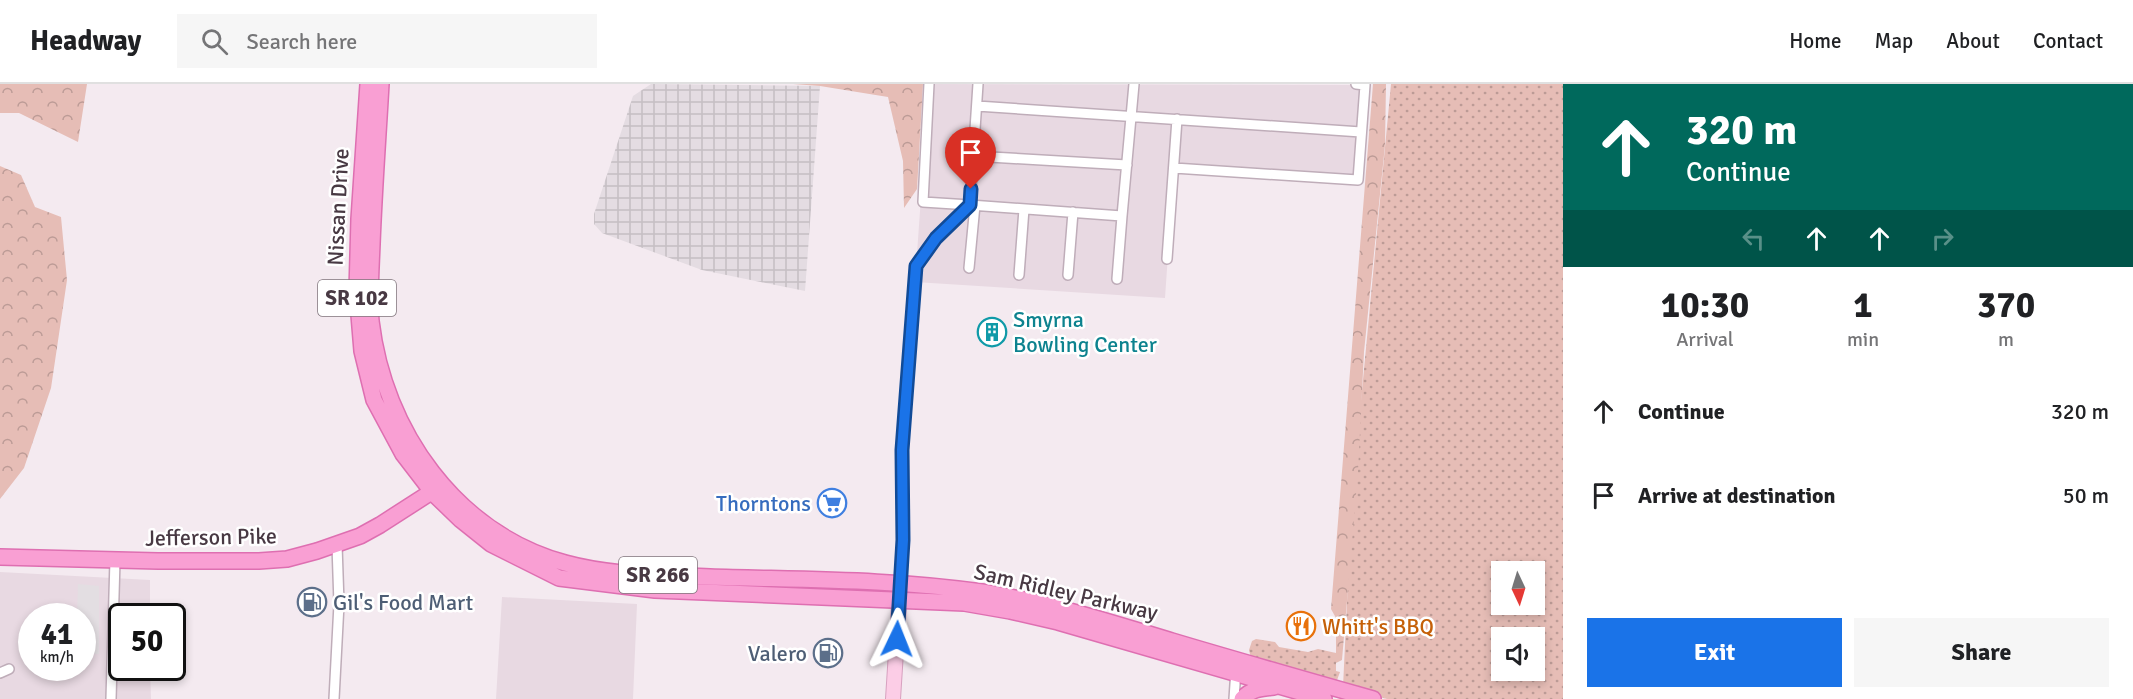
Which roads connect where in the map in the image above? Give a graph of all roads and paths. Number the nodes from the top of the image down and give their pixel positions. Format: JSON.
{"nodes":[{"id":1,"x":368,"y":84,"type":"edge"},
{"id":2,"x":381,"y":84,"type":"edge"},
{"id":3,"x":929,"y":84,"type":"edge"},
{"id":4,"x":978,"y":84,"type":"edge"},
{"id":5,"x":1134,"y":84,"type":"edge"},
{"id":6,"x":1356,"y":84,"type":"edge"},
{"id":7,"x":977,"y":106,"type":"junction"},
{"id":8,"x":1131,"y":117,"type":"junction"},
{"id":9,"x":1177,"y":119,"type":"junction"},
{"id":10,"x":1361,"y":132,"type":"junction"},
{"id":11,"x":973,"y":156,"type":"junction"},
{"id":12,"x":1126,"y":165,"type":"junction"},
{"id":13,"x":1174,"y":168,"type":"junction"},
{"id":14,"x":972,"y":205,"type":"junction"},
{"id":15,"x":1024,"y":209,"type":"junction"},
{"id":16,"x":1073,"y":212,"type":"junction"},
{"id":17,"x":1122,"y":216,"type":"junction"},
{"id":18,"x":1167,"y":260,"type":"dead end"},
{"id":19,"x":969,"y":268,"type":"dead end"},
{"id":20,"x":1019,"y":275,"type":"dead end"},
{"id":21,"x":1068,"y":275,"type":"dead end"},
{"id":22,"x":1117,"y":279,"type":"dead end"},
{"id":23,"x":437,"y":489,"type":"junction"},
{"id":24,"x":337,"y":545,"type":"junction"},
{"id":25,"x":0,"y":557,"type":"edge"},
{"id":26,"x":115,"y":560,"type":"junction"},
{"id":27,"x":900,"y":592,"type":"junction"},
{"id":28,"x":1236,"y":667,"type":"junction"},
{"id":29,"x":1281,"y":687,"type":"junction"},
{"id":30,"x":111,"y":699,"type":"edge"},
{"id":31,"x":334,"y":699,"type":"edge"},
{"id":32,"x":893,"y":699,"type":"edge"},
{"id":33,"x":1234,"y":699,"type":"edge"},
{"id":34,"x":1242,"y":699,"type":"edge"},
{"id":35,"x":1324,"y":699,"type":"edge"},
{"id":36,"x":1373,"y":699,"type":"edge"}],
"edges":[{"from":1,"to":23,"type":"main road","name":"Nissan Drive","number":"SR 102"},
{"from":2,"to":23,"type":"main road","name":"Nissan Drive","number":"SR 102"},
{"from":3,"to":14,"type":"street"},
{"from":4,"to":7,"type":"street"},
{"from":5,"to":8,"type":"street"},
{"from":6,"to":10,"type":"street"},
{"from":7,"to":8,"type":"street"},
{"from":7,"to":11,"type":"street"},
{"from":8,"to":9,"type":"street"},
{"from":8,"to":12,"type":"street"},
{"from":9,"to":10,"type":"street"},
{"from":9,"to":13,"type":"street"},
{"from":10,"to":13,"type":"street"},
{"from":11,"to":12,"type":"street"},
{"from":11,"to":14,"type":"street"},
{"from":12,"to":17,"type":"street"},
{"from":13,"to":18,"type":"street"},
{"from":14,"to":15,"type":"street"},
{"from":14,"to":19,"type":"street"},
{"from":14,"to":27,"type":"street"},
{"from":15,"to":16,"type":"street"},
{"from":15,"to":20,"type":"street"},
{"from":16,"to":17,"type":"street"},
{"from":16,"to":21,"type":"street"},
{"from":17,"to":22,"type":"street"},
{"from":23,"to":24,"type":"main road","name":"Jefferson Pike"},
{"from":23,"to":27,"type":"main road","name":"Sam Ridley Parkway","number":"SR 266"},
{"from":24,"to":26,"type":"main road","name":"Jefferson Pike"},
{"from":24,"to":31,"type":"street"},
{"from":25,"to":26,"type":"main road","name":"Jefferson Pike"},
{"from":26,"to":30,"type":"street"},
{"from":27,"to":28,"type":"main road","name":"Sam Ridley Parkway","number":"SR 266"},
{"from":27,"to":32,"type":"main road"},
{"from":28,"to":29,"type":"main road","name":"Sam Ridley Parkway","number":"SR 266"},
{"from":28,"to":33,"type":"street"},
{"from":28,"to":36,"type":"main road","name":"Sam Ridley Parkway","number":"SR 266"},
{"from":29,"to":34,"type":"main road"},
{"from":29,"to":35,"type":"main road","name":"Sam Ridley Parkway","number":"SR 266"}]}
